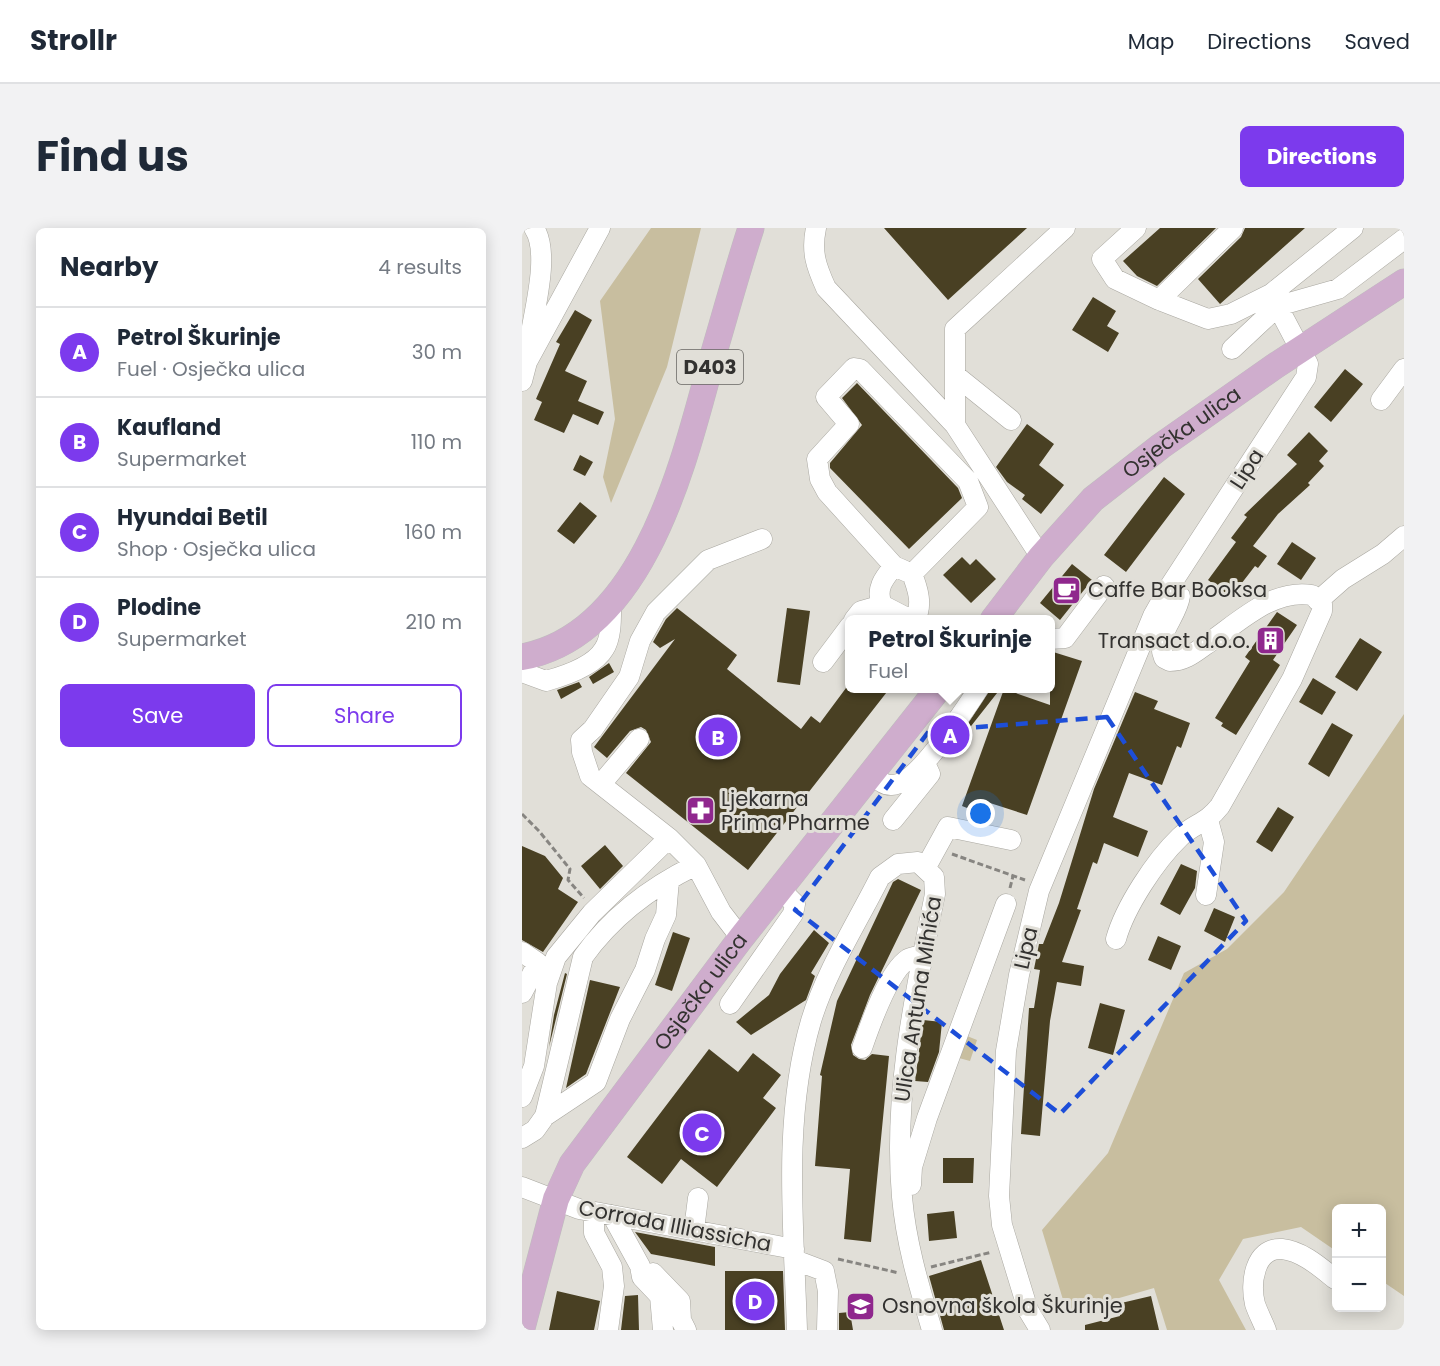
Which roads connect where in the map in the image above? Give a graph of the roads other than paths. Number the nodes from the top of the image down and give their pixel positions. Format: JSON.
{"nodes":[{"id":1,"x":534,"y":228,"type":"edge"},
{"id":2,"x":600,"y":228,"type":"edge"},
{"id":3,"x":752,"y":228,"type":"edge"},
{"id":4,"x":816,"y":228,"type":"edge"},
{"id":5,"x":1065,"y":228,"type":"edge"},
{"id":6,"x":1136,"y":228,"type":"edge"},
{"id":7,"x":1233,"y":228,"type":"edge"},
{"id":8,"x":1353,"y":228,"type":"edge"},
{"id":9,"x":1404,"y":239,"type":"edge"},
{"id":10,"x":1404,"y":282,"type":"edge"},
{"id":11,"x":1159,"y":300,"type":"junction"},
{"id":12,"x":1275,"y":300,"type":"junction"},
{"id":13,"x":1232,"y":349,"type":"dead end"},
{"id":14,"x":1301,"y":350,"type":"junction"},
{"id":15,"x":1404,"y":369,"type":"edge"},
{"id":16,"x":525,"y":372,"type":"edge"},
{"id":17,"x":956,"y":375,"type":"junction"},
{"id":18,"x":1381,"y":400,"type":"dead end"},
{"id":19,"x":1011,"y":420,"type":"dead end"},
{"id":20,"x":955,"y":425,"type":"junction"},
{"id":21,"x":1404,"y":536,"type":"edge"},
{"id":22,"x":762,"y":539,"type":"dead end"},
{"id":23,"x":1041,"y":557,"type":"junction"},
{"id":24,"x":903,"y":570,"type":"junction"},
{"id":25,"x":1104,"y":586,"type":"dead end"},
{"id":26,"x":1170,"y":586,"type":"junction"},
{"id":27,"x":1318,"y":601,"type":"junction"},
{"id":28,"x":611,"y":603,"type":"junction"},
{"id":29,"x":882,"y":605,"type":"junction"},
{"id":30,"x":858,"y":615,"type":"edge"},
{"id":31,"x":903,"y":615,"type":"edge"},
{"id":32,"x":916,"y":615,"type":"edge"},
{"id":33,"x":997,"y":615,"type":"edge"},
{"id":34,"x":845,"y":632,"type":"edge"},
{"id":35,"x":1055,"y":639,"type":"edge"},
{"id":36,"x":522,"y":657,"type":"edge"},
{"id":37,"x":823,"y":662,"type":"dead end"},
{"id":38,"x":522,"y":672,"type":"edge"},
{"id":39,"x":932,"y":693,"type":"edge"},
{"id":40,"x":975,"y":693,"type":"edge"},
{"id":41,"x":639,"y":738,"type":"dead end"},
{"id":42,"x":925,"y":763,"type":"junction"},
{"id":43,"x":872,"y":774,"type":"junction"},
{"id":44,"x":601,"y":784,"type":"junction"},
{"id":45,"x":893,"y":820,"type":"dead end"},
{"id":46,"x":1208,"y":820,"type":"junction"},
{"id":47,"x":669,"y":838,"type":"junction"},
{"id":48,"x":1011,"y":840,"type":"dead end"},
{"id":49,"x":696,"y":865,"type":"junction"},
{"id":50,"x":926,"y":867,"type":"junction"},
{"id":51,"x":669,"y":880,"type":"junction"},
{"id":52,"x":780,"y":890,"type":"junction"},
{"id":53,"x":1206,"y":894,"type":"dead end"},
{"id":54,"x":1005,"y":904,"type":"dead end"},
{"id":55,"x":741,"y":938,"type":"junction"},
{"id":56,"x":1116,"y":939,"type":"dead end"},
{"id":57,"x":522,"y":952,"type":"edge"},
{"id":58,"x":922,"y":955,"type":"junction"},
{"id":59,"x":522,"y":993,"type":"edge"},
{"id":60,"x":730,"y":1004,"type":"dead end"},
{"id":61,"x":862,"y":1048,"type":"dead end"},
{"id":62,"x":522,"y":1097,"type":"edge"},
{"id":63,"x":545,"y":1116,"type":"junction"},
{"id":64,"x":522,"y":1138,"type":"edge"},
{"id":65,"x":522,"y":1187,"type":"edge"},
{"id":66,"x":902,"y":1197,"type":"junction"},
{"id":67,"x":698,"y":1198,"type":"dead end"},
{"id":68,"x":556,"y":1199,"type":"junction"},
{"id":69,"x":603,"y":1214,"type":"junction"},
{"id":70,"x":694,"y":1230,"type":"junction"},
{"id":71,"x":795,"y":1255,"type":"junction"},
{"id":72,"x":640,"y":1266,"type":"junction"},
{"id":73,"x":1332,"y":1277,"type":"edge"},
{"id":74,"x":525,"y":1302,"type":"edge"},
{"id":75,"x":925,"y":1327,"type":"edge"},
{"id":76,"x":522,"y":1328,"type":"edge"},
{"id":77,"x":608,"y":1330,"type":"edge"},
{"id":78,"x":663,"y":1330,"type":"edge"},
{"id":79,"x":686,"y":1330,"type":"edge"},
{"id":80,"x":797,"y":1330,"type":"edge"},
{"id":81,"x":827,"y":1330,"type":"edge"},
{"id":82,"x":1040,"y":1330,"type":"edge"},
{"id":83,"x":1266,"y":1330,"type":"edge"}],
"edges":[{"from":1,"to":16,"type":"street"},
{"from":2,"to":16,"type":"street"},
{"from":3,"to":28,"type":"main road","number":"D403"},
{"from":4,"to":20,"type":"street"},
{"from":5,"to":17,"type":"street"},
{"from":6,"to":11,"type":"street"},
{"from":7,"to":11,"type":"street"},
{"from":8,"to":12,"type":"street"},
{"from":9,"to":12,"type":"street"},
{"from":10,"to":14,"type":"main road","name":"Osječka ulica"},
{"from":11,"to":12,"type":"street"},
{"from":12,"to":13,"type":"street"},
{"from":12,"to":14,"type":"street","name":"Lipa"},
{"from":14,"to":23,"type":"main road","name":"Osječka ulica"},
{"from":14,"to":26,"type":"street","name":"Lipa"},
{"from":15,"to":18,"type":"street"},
{"from":17,"to":19,"type":"street"},
{"from":17,"to":20,"type":"street"},
{"from":20,"to":23,"type":"street"},
{"from":21,"to":27,"type":"street"},
{"from":22,"to":44,"type":"street"},
{"from":23,"to":33,"type":"main road","name":"Osječka ulica"},
{"from":24,"to":24,"type":"street"},
{"from":24,"to":29,"type":"street"},
{"from":24,"to":32,"type":"street"},
{"from":25,"to":35,"type":"street"},
{"from":26,"to":27,"type":"street"},
{"from":26,"to":82,"type":"street","name":"Lipa"},
{"from":27,"to":46,"type":"street"},
{"from":28,"to":36,"type":"main road","number":"D403"},
{"from":28,"to":38,"type":"street"},
{"from":29,"to":30,"type":"street"},
{"from":29,"to":31,"type":"street"},
{"from":34,"to":37,"type":"street"},
{"from":39,"to":43,"type":"main road","name":"Osječka ulica"},
{"from":40,"to":42,"type":"street"},
{"from":41,"to":44,"type":"street"},
{"from":42,"to":43,"type":"street"},
{"from":42,"to":45,"type":"street"},
{"from":43,"to":52,"type":"main road","name":"Osječka ulica"},
{"from":44,"to":47,"type":"street"},
{"from":46,"to":53,"type":"street"},
{"from":46,"to":56,"type":"street"},
{"from":47,"to":49,"type":"street"},
{"from":47,"to":62,"type":"street"},
{"from":48,"to":50,"type":"street"},
{"from":49,"to":51,"type":"street"},
{"from":49,"to":55,"type":"street"},
{"from":50,"to":58,"type":"street","name":"Ulica Antuna Mihića"},
{"from":50,"to":71,"type":"street","name":"Ulica Antuna Mihića"},
{"from":51,"to":63,"type":"street"},
{"from":51,"to":63,"type":"street"},
{"from":52,"to":55,"type":"main road","name":"Osječka ulica"},
{"from":52,"to":60,"type":"street"},
{"from":54,"to":66,"type":"street"},
{"from":55,"to":68,"type":"main road","name":"Osječka ulica"},
{"from":57,"to":59,"type":"street"},
{"from":58,"to":61,"type":"street"},
{"from":58,"to":66,"type":"street","name":"Ulica Antuna Mihića"},
{"from":63,"to":64,"type":"street"},
{"from":65,"to":68,"type":"street","name":"Corrada Illiassicha"},
{"from":66,"to":75,"type":"street","name":"Ulica Antuna Mihića"},
{"from":67,"to":70,"type":"street"},
{"from":68,"to":69,"type":"street","name":"Corrada Illiassicha"},
{"from":68,"to":74,"type":"main road","name":"Osječka ulica"},
{"from":69,"to":70,"type":"street","name":"Corrada Illiassicha"},
{"from":69,"to":72,"type":"street"},
{"from":69,"to":77,"type":"street"},
{"from":70,"to":71,"type":"street","name":"Corrada Illiassicha"},
{"from":71,"to":80,"type":"street","name":"Ulica Antuna Mihića"},
{"from":71,"to":81,"type":"street","name":"Corrada Illiassicha"},
{"from":72,"to":78,"type":"street"},
{"from":72,"to":79,"type":"street"},
{"from":73,"to":83,"type":"street"},
{"from":74,"to":76,"type":"main road","name":"Osječka ulica"}]}
